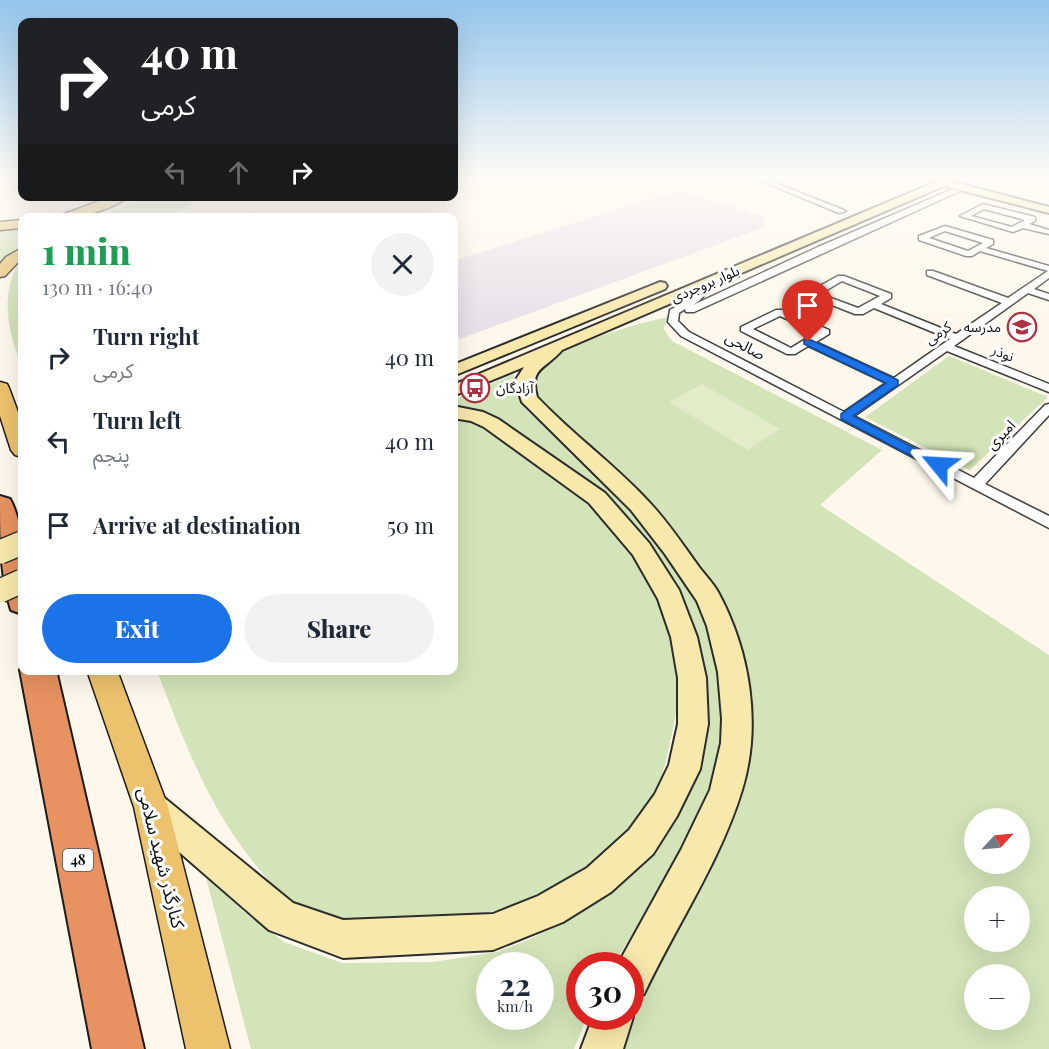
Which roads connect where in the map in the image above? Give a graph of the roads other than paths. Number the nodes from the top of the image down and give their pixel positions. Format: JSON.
{"nodes":[{"id":1,"x":806,"y":226,"type":"edge"},
{"id":2,"x":843,"y":226,"type":"edge"},
{"id":3,"x":874,"y":226,"type":"edge"},
{"id":4,"x":999,"y":226,"type":"edge"},
{"id":5,"x":1020,"y":226,"type":"edge"},
{"id":6,"x":1026,"y":226,"type":"edge"},
{"id":7,"x":1049,"y":232,"type":"edge"},
{"id":8,"x":754,"y":248,"type":"dead end"},
{"id":9,"x":979,"y":248,"type":"junction"},
{"id":10,"x":18,"y":255,"type":"edge"},
{"id":11,"x":1049,"y":271,"type":"edge"},
{"id":12,"x":0,"y":273,"type":"edge"},
{"id":13,"x":930,"y":273,"type":"dead end"},
{"id":14,"x":672,"y":281,"type":"dead end"},
{"id":15,"x":711,"y":282,"type":"junction"},
{"id":16,"x":1026,"y":290,"type":"junction"},
{"id":17,"x":1049,"y":297,"type":"edge"},
{"id":18,"x":1009,"y":302,"type":"junction"},
{"id":19,"x":873,"y":304,"type":"junction"},
{"id":20,"x":957,"y":338,"type":"junction"},
{"id":21,"x":808,"y":342,"type":"junction"},
{"id":22,"x":945,"y":346,"type":"junction"},
{"id":23,"x":555,"y":349,"type":"junction"},
{"id":24,"x":741,"y":363,"type":"junction"},
{"id":25,"x":458,"y":369,"type":"edge"},
{"id":26,"x":894,"y":382,"type":"junction"},
{"id":27,"x":0,"y":388,"type":"edge"},
{"id":28,"x":1049,"y":388,"type":"edge"},
{"id":29,"x":458,"y":389,"type":"edge"},
{"id":30,"x":1049,"y":408,"type":"edge"},
{"id":31,"x":458,"y":413,"type":"edge"},
{"id":32,"x":845,"y":417,"type":"junction"},
{"id":33,"x":18,"y":439,"type":"edge"},
{"id":34,"x":976,"y":485,"type":"junction"},
{"id":35,"x":0,"y":506,"type":"edge"},
{"id":36,"x":1049,"y":523,"type":"edge"},
{"id":37,"x":18,"y":545,"type":"edge"},
{"id":38,"x":0,"y":552,"type":"edge"},
{"id":39,"x":18,"y":583,"type":"edge"},
{"id":40,"x":18,"y":584,"type":"edge"},
{"id":41,"x":0,"y":591,"type":"edge"},
{"id":42,"x":39,"y":675,"type":"edge"},
{"id":43,"x":104,"y":675,"type":"edge"},
{"id":44,"x":151,"y":807,"type":"junction"},
{"id":45,"x":643,"y":952,"type":"edge"},
{"id":46,"x":609,"y":1030,"type":"edge"},
{"id":47,"x":118,"y":1049,"type":"edge"},
{"id":48,"x":208,"y":1049,"type":"edge"},
{"id":49,"x":602,"y":1049,"type":"edge"}],
"edges":[{"from":1,"to":8,"type":"main road","name":"بلوار بروجردی"},
{"from":2,"to":15,"type":"main road","name":"بلوار بروجردی"},
{"from":3,"to":24,"type":"street"},
{"from":4,"to":5,"type":"street"},
{"from":6,"to":7,"type":"street"},
{"from":9,"to":9,"type":"street"},
{"from":9,"to":11,"type":"street"},
{"from":10,"to":12,"type":"main road"},
{"from":11,"to":16,"type":"street","name":"کرمی"},
{"from":13,"to":18,"type":"street"},
{"from":14,"to":25,"type":"main road","name":"بلوار بروجردی"},
{"from":15,"to":23,"type":"main road","name":"بلوار بروجردی"},
{"from":15,"to":24,"type":"street","name":"صالحی"},
{"from":16,"to":17,"type":"street"},
{"from":16,"to":18,"type":"street","name":"کرمی"},
{"from":18,"to":20,"type":"street","name":"کرمی"},
{"from":19,"to":19,"type":"street"},
{"from":19,"to":20,"type":"street"},
{"from":20,"to":22,"type":"street","name":"کرمی"},
{"from":21,"to":21,"type":"street"},
{"from":21,"to":26,"type":"street"},
{"from":22,"to":26,"type":"street","name":"کرمی"},
{"from":22,"to":28,"type":"street","name":"نوذر"},
{"from":23,"to":29,"type":"main road","name":"بلوار بروجردی"},
{"from":23,"to":45,"type":"main road"},
{"from":24,"to":32,"type":"street","name":"صالحی"},
{"from":26,"to":32,"type":"street","name":"کرمی"},
{"from":27,"to":33,"type":"main road"},
{"from":30,"to":34,"type":"street","name":"امیری"},
{"from":31,"to":44,"type":"main road"},
{"from":32,"to":34,"type":"street","name":"صالحی"},
{"from":34,"to":36,"type":"street","name":"صالحی"},
{"from":35,"to":40,"type":"highway"},
{"from":37,"to":38,"type":"main road","bridge":true},
{"from":39,"to":41,"type":"main road","bridge":true},
{"from":42,"to":47,"type":"highway","number":"48"},
{"from":43,"to":44,"type":"main road","name":"کنارگذر شهید سلامی"},
{"from":44,"to":48,"type":"main road","name":"کنارگذر شهید سلامی"},
{"from":46,"to":49,"type":"main road"}]}
